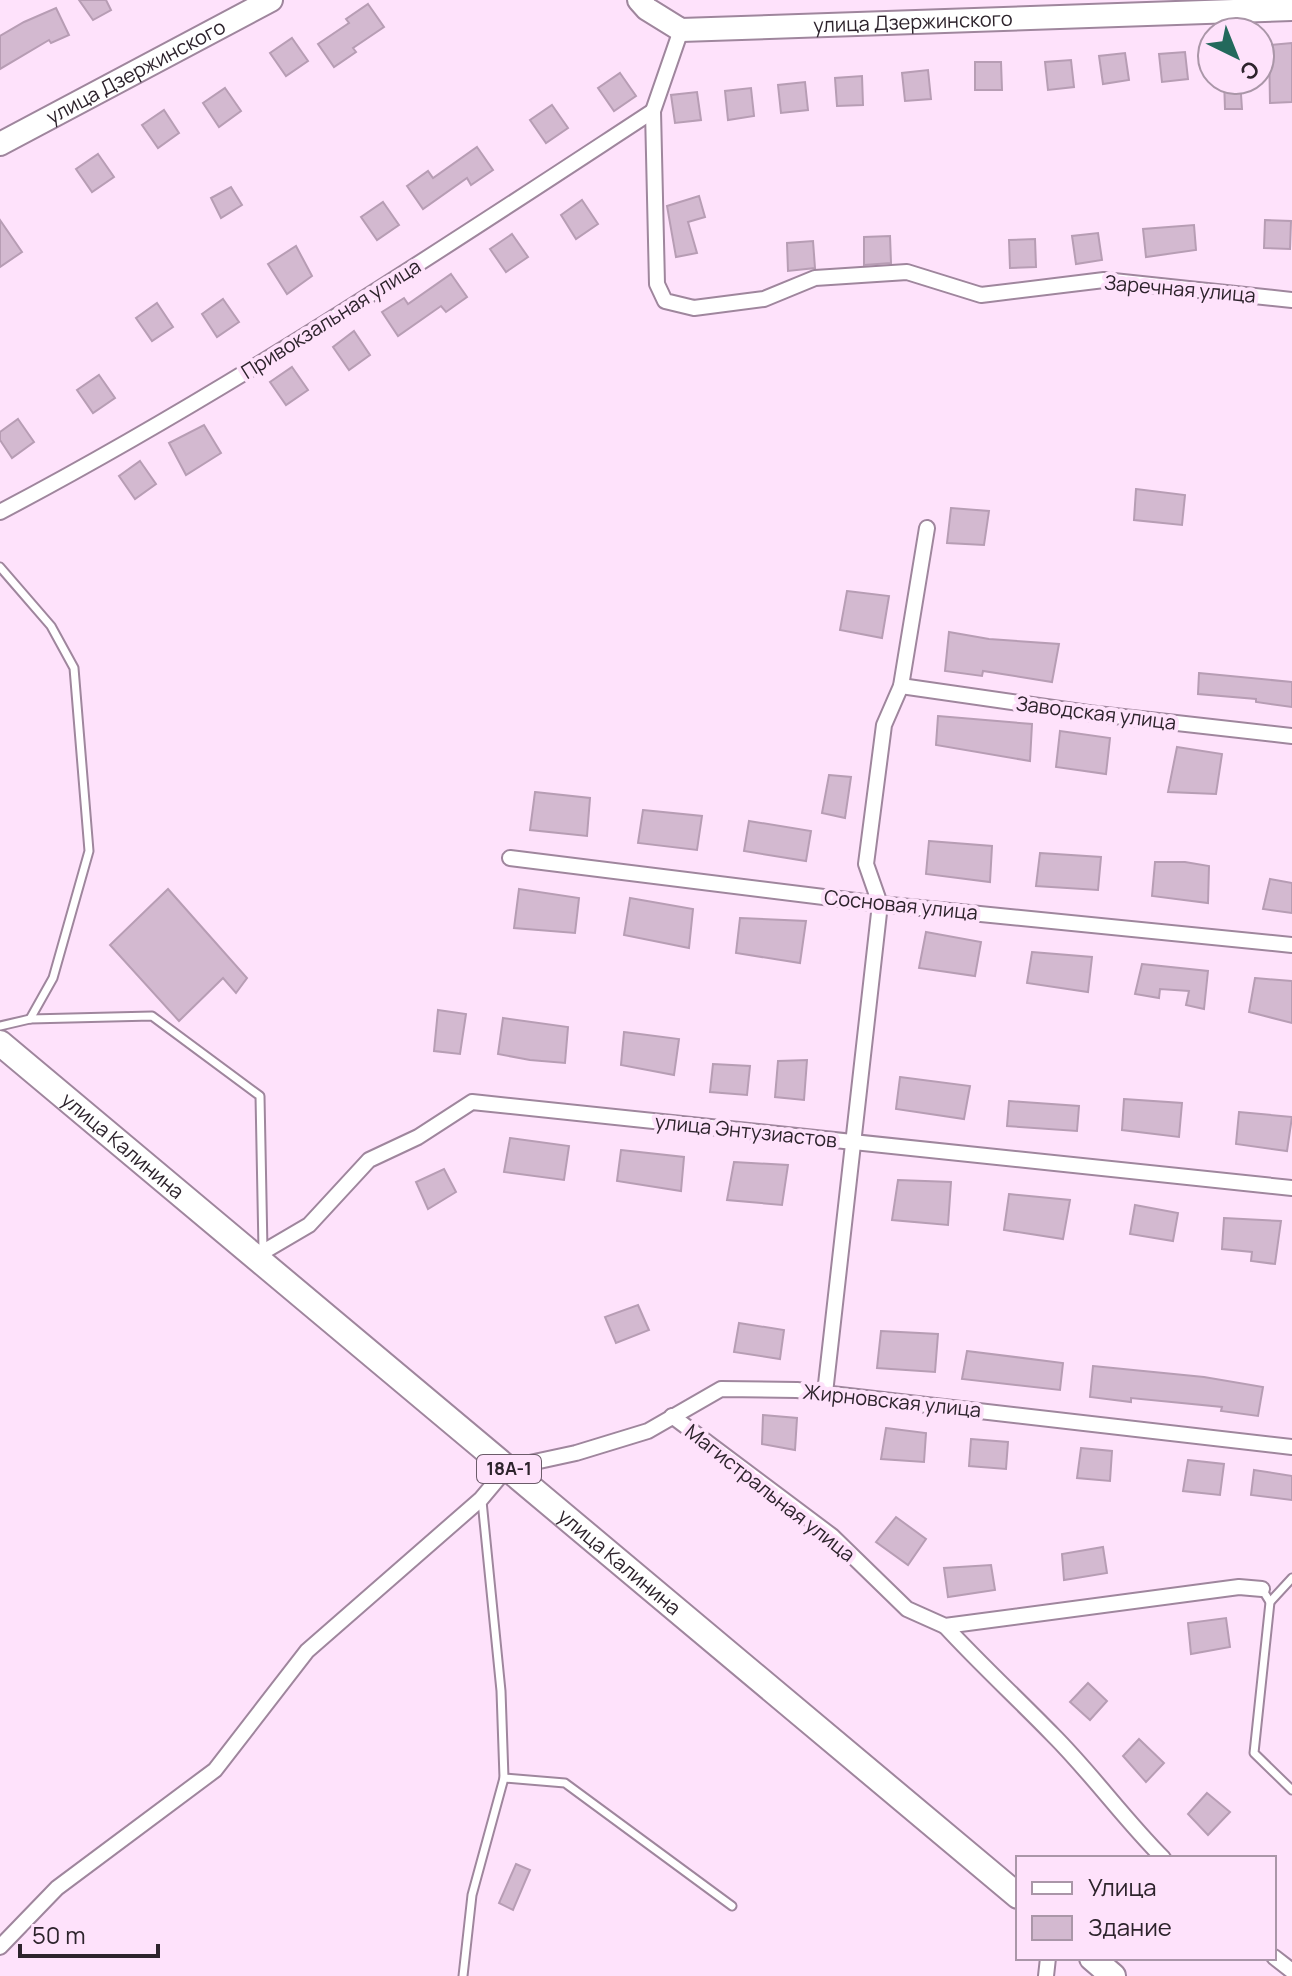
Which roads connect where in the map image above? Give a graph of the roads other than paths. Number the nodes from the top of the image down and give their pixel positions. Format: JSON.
{"nodes":[{"id":1,"x":271,"y":0,"type":"edge"},
{"id":2,"x":639,"y":0,"type":"edge"},
{"id":3,"x":1098,"y":8,"type":"edge"},
{"id":4,"x":1292,"y":9,"type":"edge"},
{"id":5,"x":681,"y":30,"type":"junction"},
{"id":6,"x":653,"y":111,"type":"junction"},
{"id":7,"x":0,"y":144,"type":"edge"},
{"id":8,"x":1292,"y":300,"type":"edge"},
{"id":9,"x":0,"y":512,"type":"edge"},
{"id":10,"x":927,"y":528,"type":"dead end"},
{"id":11,"x":0,"y":567,"type":"edge"},
{"id":12,"x":901,"y":686,"type":"junction"},
{"id":13,"x":1292,"y":736,"type":"edge"},
{"id":14,"x":510,"y":858,"type":"dead end"},
{"id":15,"x":880,"y":904,"type":"junction"},
{"id":16,"x":1292,"y":945,"type":"edge"},
{"id":17,"x":30,"y":1019,"type":"junction"},
{"id":18,"x":0,"y":1026,"type":"edge"},
{"id":19,"x":0,"y":1043,"type":"edge"},
{"id":20,"x":854,"y":1142,"type":"junction"},
{"id":21,"x":1292,"y":1188,"type":"edge"},
{"id":22,"x":256,"y":1252,"type":"junction"},
{"id":23,"x":825,"y":1393,"type":"junction"},
{"id":24,"x":672,"y":1416,"type":"junction"},
{"id":25,"x":1292,"y":1447,"type":"edge"},
{"id":26,"x":507,"y":1468,"type":"junction"},
{"id":27,"x":481,"y":1499,"type":"junction"},
{"id":28,"x":1292,"y":1578,"type":"edge"},
{"id":29,"x":1266,"y":1596,"type":"junction"},
{"id":30,"x":945,"y":1626,"type":"junction"},
{"id":31,"x":504,"y":1778,"type":"junction"},
{"id":32,"x":1292,"y":1790,"type":"edge"},
{"id":33,"x":1161,"y":1856,"type":"edge"},
{"id":34,"x":1016,"y":1894,"type":"edge"},
{"id":35,"x":732,"y":1906,"type":"dead end"},
{"id":36,"x":0,"y":1947,"type":"edge"},
{"id":37,"x":1276,"y":1959,"type":"edge"},
{"id":38,"x":1094,"y":1960,"type":"edge"},
{"id":39,"x":1292,"y":1971,"type":"edge"},
{"id":40,"x":463,"y":1976,"type":"edge"},
{"id":41,"x":1113,"y":1976,"type":"edge"}],
"edges":[{"from":1,"to":7,"type":"street","name":"улица Дзержинского"},
{"from":2,"to":5,"type":"street"},
{"from":3,"to":4,"type":"street","name":"улица Дзержинского"},
{"from":3,"to":5,"type":"street","name":"улица Дзержинского"},
{"from":5,"to":6,"type":"street"},
{"from":6,"to":8,"type":"street","name":"Заречная улица"},
{"from":6,"to":9,"type":"street","name":"Привокзальная улица"},
{"from":10,"to":12,"type":"street"},
{"from":11,"to":17,"type":"lane"},
{"from":12,"to":13,"type":"street","name":"Заводская улица"},
{"from":12,"to":15,"type":"street"},
{"from":14,"to":15,"type":"street","name":"Сосновая улица"},
{"from":15,"to":16,"type":"street","name":"Сосновая улица"},
{"from":15,"to":20,"type":"street"},
{"from":17,"to":18,"type":"lane"},
{"from":17,"to":22,"type":"lane"},
{"from":19,"to":22,"type":"main road","name":"улица Калинина","number":"18А-1"},
{"from":20,"to":21,"type":"street","name":"улица Энтузиастов"},
{"from":20,"to":22,"type":"street","name":"улица Энтузиастов"},
{"from":20,"to":23,"type":"street"},
{"from":22,"to":26,"type":"main road","name":"улица Калинина","number":"18А-1"},
{"from":23,"to":24,"type":"street","name":"Жирновская улица"},
{"from":23,"to":25,"type":"street","name":"Жирновская улица"},
{"from":24,"to":26,"type":"street","name":"Жирновская улица"},
{"from":24,"to":30,"type":"street","name":"Магистральная улица"},
{"from":26,"to":27,"type":"street"},
{"from":26,"to":34,"type":"main road","name":"улица Калинина","number":"18А-1"},
{"from":27,"to":31,"type":"lane"},
{"from":27,"to":36,"type":"street"},
{"from":28,"to":29,"type":"lane"},
{"from":29,"to":30,"type":"street"},
{"from":29,"to":32,"type":"lane"},
{"from":30,"to":33,"type":"street","name":"Магистральная улица"},
{"from":31,"to":35,"type":"lane"},
{"from":31,"to":40,"type":"lane"},
{"from":37,"to":39,"type":"street"},
{"from":38,"to":41,"type":"main road"}]}
